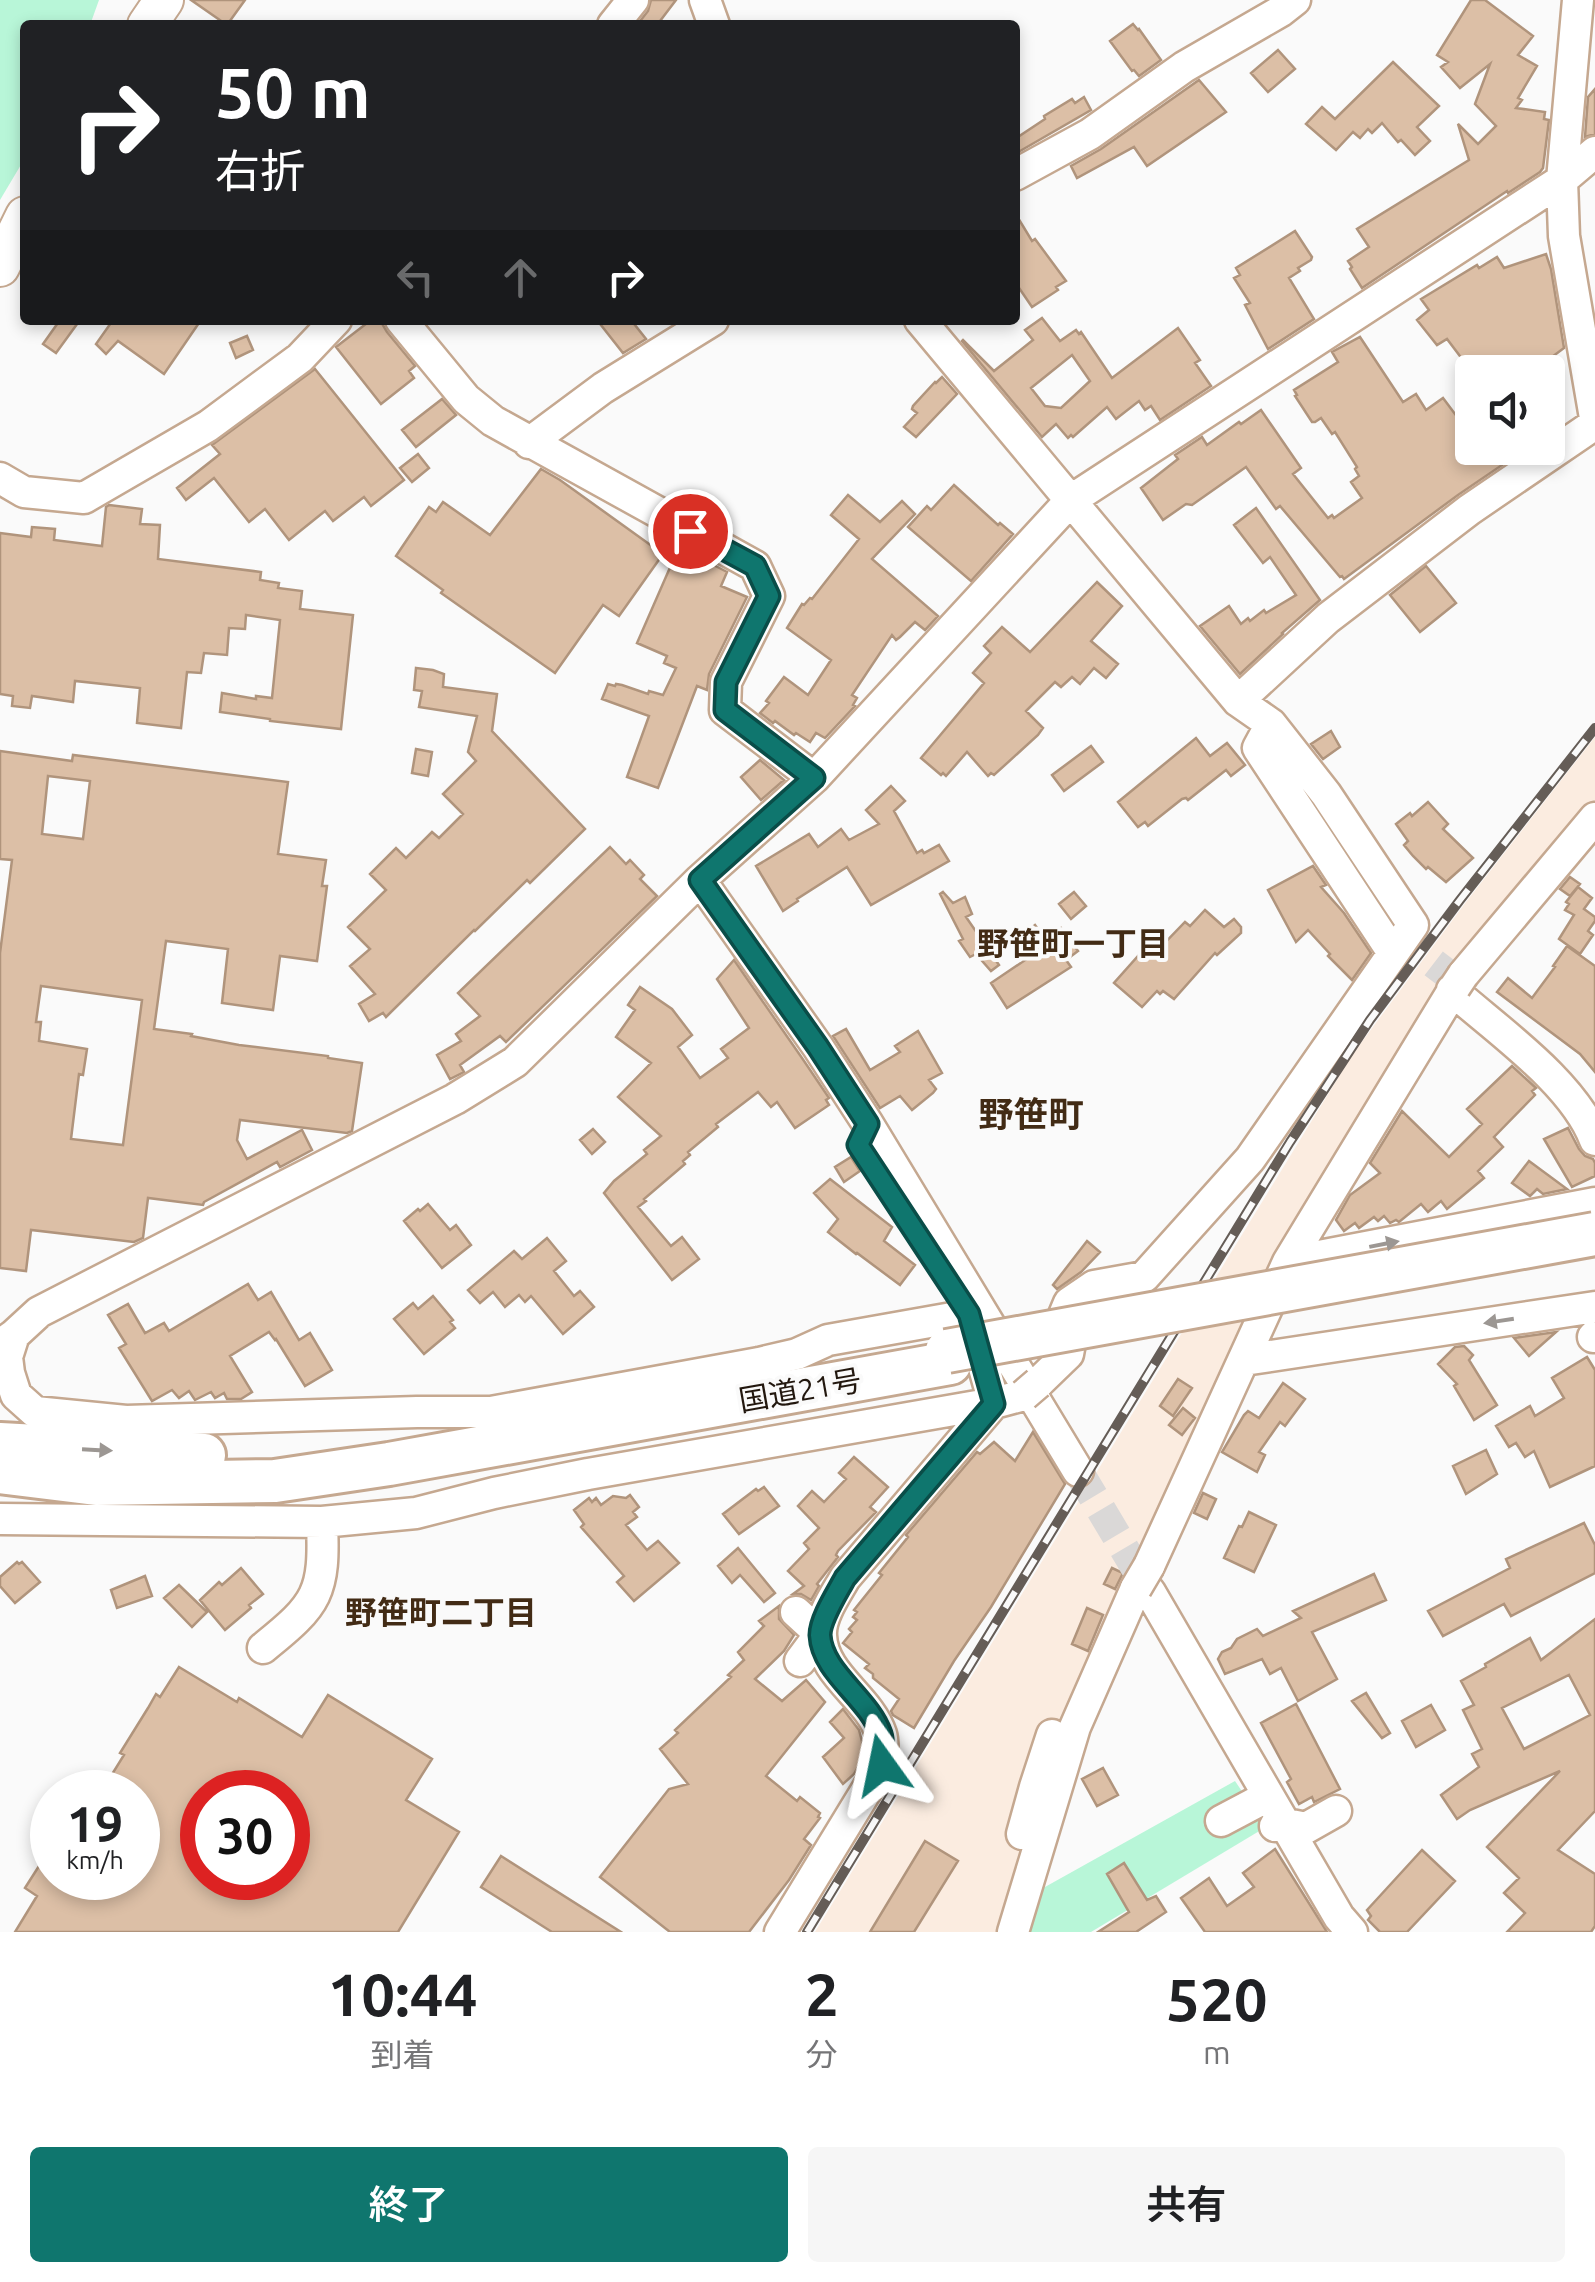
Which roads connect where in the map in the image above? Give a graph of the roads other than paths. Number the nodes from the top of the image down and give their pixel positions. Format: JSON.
{"nodes":[{"id":1,"x":633,"y":0,"type":"edge"},
{"id":2,"x":1296,"y":0,"type":"edge"},
{"id":3,"x":1578,"y":0,"type":"edge"},
{"id":4,"x":617,"y":20,"type":"edge"},
{"id":5,"x":1595,"y":152,"type":"edge"},
{"id":6,"x":1020,"y":172,"type":"edge"},
{"id":7,"x":1562,"y":180,"type":"junction"},
{"id":8,"x":20,"y":226,"type":"edge"},
{"id":9,"x":0,"y":267,"type":"edge"},
{"id":10,"x":331,"y":325,"type":"edge"},
{"id":11,"x":406,"y":325,"type":"edge"},
{"id":12,"x":706,"y":325,"type":"edge"},
{"id":13,"x":924,"y":325,"type":"edge"},
{"id":14,"x":1595,"y":421,"type":"edge"},
{"id":15,"x":530,"y":444,"type":"junction"},
{"id":16,"x":0,"y":478,"type":"edge"},
{"id":17,"x":1070,"y":500,"type":"junction"},
{"id":18,"x":1238,"y":701,"type":"junction"},
{"id":19,"x":814,"y":778,"type":"junction"},
{"id":20,"x":1595,"y":818,"type":"edge"},
{"id":21,"x":700,"y":880,"type":"junction"},
{"id":22,"x":1460,"y":986,"type":"junction"},
{"id":23,"x":1595,"y":1119,"type":"edge"},
{"id":24,"x":868,"y":1124,"type":"junction"},
{"id":25,"x":1595,"y":1140,"type":"edge"},
{"id":26,"x":1595,"y":1203,"type":"edge"},
{"id":27,"x":1595,"y":1234,"type":"edge"},
{"id":28,"x":1595,"y":1246,"type":"edge"},
{"id":29,"x":1288,"y":1262,"type":"junction"},
{"id":30,"x":969,"y":1314,"type":"junction"},
{"id":31,"x":1594,"y":1326,"type":"edge"},
{"id":32,"x":7,"y":1340,"type":"edge"},
{"id":33,"x":949,"y":1357,"type":"junction"},
{"id":34,"x":1244,"y":1360,"type":"junction"},
{"id":35,"x":762,"y":1379,"type":"junction"},
{"id":36,"x":8,"y":1396,"type":"edge"},
{"id":37,"x":994,"y":1404,"type":"junction"},
{"id":38,"x":772,"y":1441,"type":"junction"},
{"id":39,"x":0,"y":1444,"type":"edge"},
{"id":40,"x":1078,"y":1471,"type":"tunnel mouth"},
{"id":41,"x":0,"y":1472,"type":"edge"},
{"id":42,"x":96,"y":1484,"type":"junction"},
{"id":43,"x":0,"y":1491,"type":"edge"},
{"id":44,"x":0,"y":1520,"type":"edge"},
{"id":45,"x":322,"y":1522,"type":"junction"},
{"id":46,"x":1142,"y":1585,"type":"junction"},
{"id":47,"x":796,"y":1612,"type":"dead end"},
{"id":48,"x":820,"y":1634,"type":"junction"},
{"id":49,"x":263,"y":1648,"type":"dead end"},
{"id":50,"x":800,"y":1661,"type":"dead end"},
{"id":51,"x":1076,"y":1682,"type":"dead end"},
{"id":52,"x":1256,"y":1802,"type":"junction"},
{"id":53,"x":1336,"y":1811,"type":"dead end"},
{"id":54,"x":1221,"y":1821,"type":"dead end"},
{"id":55,"x":1286,"y":1824,"type":"junction"},
{"id":56,"x":780,"y":1932,"type":"edge"},
{"id":57,"x":991,"y":1932,"type":"edge"},
{"id":58,"x":1013,"y":1932,"type":"edge"},
{"id":59,"x":1352,"y":1932,"type":"edge"}],
"edges":[{"from":1,"to":4,"type":"street"},
{"from":2,"to":6,"type":"street"},
{"from":3,"to":7,"type":"street"},
{"from":5,"to":7,"type":"street"},
{"from":7,"to":14,"type":"street"},
{"from":7,"to":17,"type":"street"},
{"from":8,"to":9,"type":"main road"},
{"from":10,"to":16,"type":"street"},
{"from":11,"to":15,"type":"street"},
{"from":12,"to":15,"type":"street"},
{"from":13,"to":17,"type":"street"},
{"from":14,"to":18,"type":"street"},
{"from":15,"to":19,"type":"street"},
{"from":17,"to":18,"type":"street"},
{"from":17,"to":19,"type":"street"},
{"from":18,"to":37,"type":"street"},
{"from":19,"to":21,"type":"street"},
{"from":20,"to":22,"type":"street"},
{"from":21,"to":24,"type":"street"},
{"from":21,"to":32,"type":"street"},
{"from":22,"to":23,"type":"street"},
{"from":22,"to":25,"type":"street"},
{"from":22,"to":29,"type":"street"},
{"from":24,"to":30,"type":"street"},
{"from":24,"to":40,"type":"street"},
{"from":29,"to":26,"type":"street","one_way":true},
{"from":27,"to":33,"type":"highway","name":"国道21号","bridge":true},
{"from":28,"to":33,"type":"highway","name":"国道21号"},
{"from":29,"to":34,"type":"street"},
{"from":30,"to":35,"type":"street"},
{"from":30,"to":37,"type":"street"},
{"from":31,"to":34,"type":"street","one_way":true},
{"from":32,"to":36,"type":"street"},
{"from":39,"to":33,"type":"highway","name":"国道21号","one_way":true},
{"from":33,"to":42,"type":"highway","name":"国道21号"},
{"from":34,"to":46,"type":"street"},
{"from":35,"to":36,"type":"street"},
{"from":35,"to":38,"type":"street"},
{"from":37,"to":38,"type":"street"},
{"from":37,"to":48,"type":"street"},
{"from":38,"to":45,"type":"street"},
{"from":41,"to":42,"type":"highway","name":"国道21号"},
{"from":42,"to":43,"type":"street"},
{"from":44,"to":45,"type":"street"},
{"from":45,"to":49,"type":"street"},
{"from":46,"to":52,"type":"street"},
{"from":46,"to":55,"type":"street"},
{"from":46,"to":58,"type":"street"},
{"from":47,"to":48,"type":"street"},
{"from":48,"to":50,"type":"street"},
{"from":48,"to":56,"type":"street"},
{"from":51,"to":57,"type":"street"},
{"from":52,"to":54,"type":"street"},
{"from":52,"to":55,"type":"street"},
{"from":53,"to":55,"type":"street"},
{"from":55,"to":59,"type":"street"}]}
